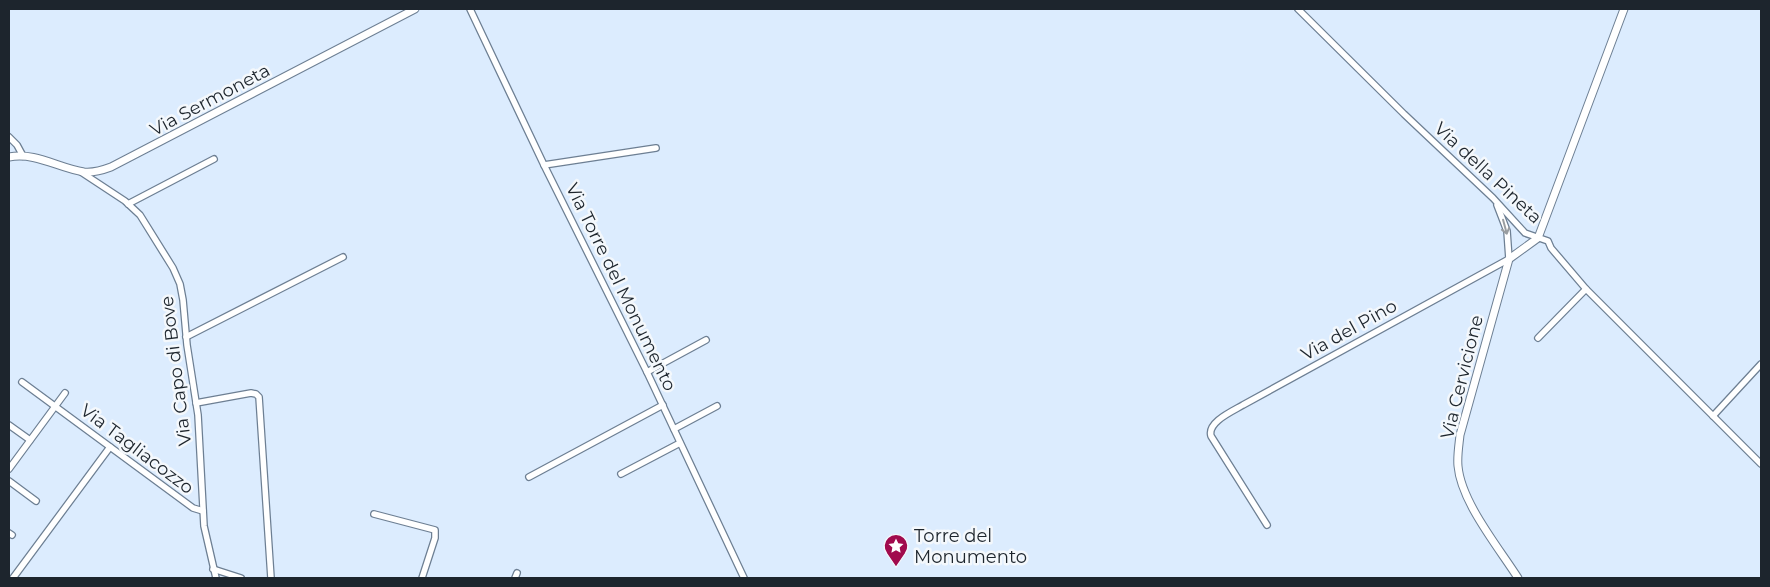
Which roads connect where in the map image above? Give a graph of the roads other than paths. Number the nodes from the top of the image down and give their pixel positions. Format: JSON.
{"nodes":[{"id":1,"x":415,"y":9,"type":"edge"},
{"id":2,"x":470,"y":9,"type":"edge"},
{"id":3,"x":1298,"y":9,"type":"edge"},
{"id":4,"x":1624,"y":9,"type":"edge"},
{"id":5,"x":9,"y":137,"type":"edge"},
{"id":6,"x":656,"y":148,"type":"dead end"},
{"id":7,"x":23,"y":156,"type":"junction"},
{"id":8,"x":9,"y":157,"type":"edge"},
{"id":9,"x":214,"y":159,"type":"dead end"},
{"id":10,"x":544,"y":165,"type":"junction"},
{"id":11,"x":80,"y":171,"type":"junction"},
{"id":12,"x":1493,"y":198,"type":"junction"},
{"id":13,"x":128,"y":204,"type":"junction"},
{"id":14,"x":1538,"y":238,"type":"junction"},
{"id":15,"x":343,"y":257,"type":"dead end"},
{"id":16,"x":1509,"y":259,"type":"junction"},
{"id":17,"x":1586,"y":289,"type":"junction"},
{"id":18,"x":186,"y":338,"type":"junction"},
{"id":19,"x":1538,"y":338,"type":"dead end"},
{"id":20,"x":706,"y":340,"type":"dead end"},
{"id":21,"x":1761,"y":364,"type":"edge"},
{"id":22,"x":646,"y":372,"type":"junction"},
{"id":23,"x":22,"y":382,"type":"dead end"},
{"id":24,"x":65,"y":393,"type":"dead end"},
{"id":25,"x":196,"y":403,"type":"junction"},
{"id":26,"x":662,"y":405,"type":"junction"},
{"id":27,"x":55,"y":406,"type":"junction"},
{"id":28,"x":717,"y":406,"type":"dead end"},
{"id":29,"x":1713,"y":416,"type":"junction"},
{"id":30,"x":9,"y":425,"type":"edge"},
{"id":31,"x":674,"y":429,"type":"junction"},
{"id":32,"x":30,"y":440,"type":"junction"},
{"id":33,"x":680,"y":443,"type":"junction"},
{"id":34,"x":110,"y":447,"type":"junction"},
{"id":35,"x":1761,"y":464,"type":"edge"},
{"id":36,"x":9,"y":469,"type":"edge"},
{"id":37,"x":621,"y":474,"type":"dead end"},
{"id":38,"x":528,"y":477,"type":"dead end"},
{"id":39,"x":9,"y":481,"type":"edge"},
{"id":40,"x":36,"y":501,"type":"dead end"},
{"id":41,"x":203,"y":511,"type":"junction"},
{"id":42,"x":374,"y":514,"type":"dead end"},
{"id":43,"x":1267,"y":524,"type":"dead end"},
{"id":44,"x":213,"y":569,"type":"junction"},
{"id":45,"x":13,"y":578,"type":"edge"},
{"id":46,"x":216,"y":578,"type":"edge"},
{"id":47,"x":241,"y":578,"type":"edge"},
{"id":48,"x":271,"y":578,"type":"edge"},
{"id":49,"x":422,"y":578,"type":"edge"},
{"id":50,"x":744,"y":578,"type":"edge"},
{"id":51,"x":1518,"y":578,"type":"edge"}],
"edges":[{"from":1,"to":11,"type":"street","name":"Via Sermoneta"},
{"from":2,"to":10,"type":"street","name":"Via Torre del Monumento"},
{"from":3,"to":12,"type":"street","name":"Via della Pineta"},
{"from":4,"to":14,"type":"street"},
{"from":5,"to":7,"type":"street"},
{"from":6,"to":10,"type":"street"},
{"from":7,"to":8,"type":"street","name":"Via Sermoneta"},
{"from":7,"to":11,"type":"street","name":"Via Sermoneta"},
{"from":9,"to":13,"type":"street"},
{"from":10,"to":22,"type":"street","name":"Via Torre del Monumento"},
{"from":11,"to":13,"type":"street","name":"Via Capo di Bove"},
{"from":12,"to":14,"type":"street","name":"Via della Pineta"},
{"from":12,"to":16,"type":"street","name":"Via Cervicione","one_way":true},
{"from":13,"to":18,"type":"street","name":"Via Capo di Bove"},
{"from":14,"to":16,"type":"street"},
{"from":14,"to":17,"type":"street","name":"Via della Pineta"},
{"from":15,"to":18,"type":"street"},
{"from":16,"to":43,"type":"street","name":"Via del Pino"},
{"from":16,"to":51,"type":"street","name":"Via Cervicione"},
{"from":17,"to":19,"type":"street"},
{"from":17,"to":29,"type":"street","name":"Via della Pineta"},
{"from":18,"to":25,"type":"street","name":"Via Capo di Bove"},
{"from":20,"to":22,"type":"street"},
{"from":21,"to":29,"type":"street"},
{"from":22,"to":26,"type":"street","name":"Via Torre del Monumento"},
{"from":23,"to":27,"type":"street","name":"Via Tagliacozzo"},
{"from":24,"to":27,"type":"street","name":"Via Tagliacozzo"},
{"from":25,"to":41,"type":"street","name":"Via Capo di Bove"},
{"from":25,"to":48,"type":"street"},
{"from":26,"to":31,"type":"street","name":"Via Torre del Monumento"},
{"from":26,"to":38,"type":"street"},
{"from":27,"to":32,"type":"street","name":"Via Tagliacozzo"},
{"from":27,"to":34,"type":"street","name":"Via Tagliacozzo"},
{"from":28,"to":31,"type":"street"},
{"from":29,"to":35,"type":"street","name":"Via della Pineta"},
{"from":30,"to":32,"type":"street"},
{"from":31,"to":33,"type":"street","name":"Via Torre del Monumento"},
{"from":32,"to":36,"type":"street","name":"Via Tagliacozzo"},
{"from":33,"to":37,"type":"street"},
{"from":33,"to":50,"type":"street","name":"Via Torre del Monumento"},
{"from":34,"to":41,"type":"street","name":"Via Tagliacozzo"},
{"from":34,"to":45,"type":"street"},
{"from":39,"to":40,"type":"street"},
{"from":41,"to":44,"type":"street","name":"Via Capo di Bove"},
{"from":42,"to":49,"type":"street"},
{"from":44,"to":46,"type":"street","name":"Via Capo di Bove"},
{"from":44,"to":47,"type":"street"}]}
